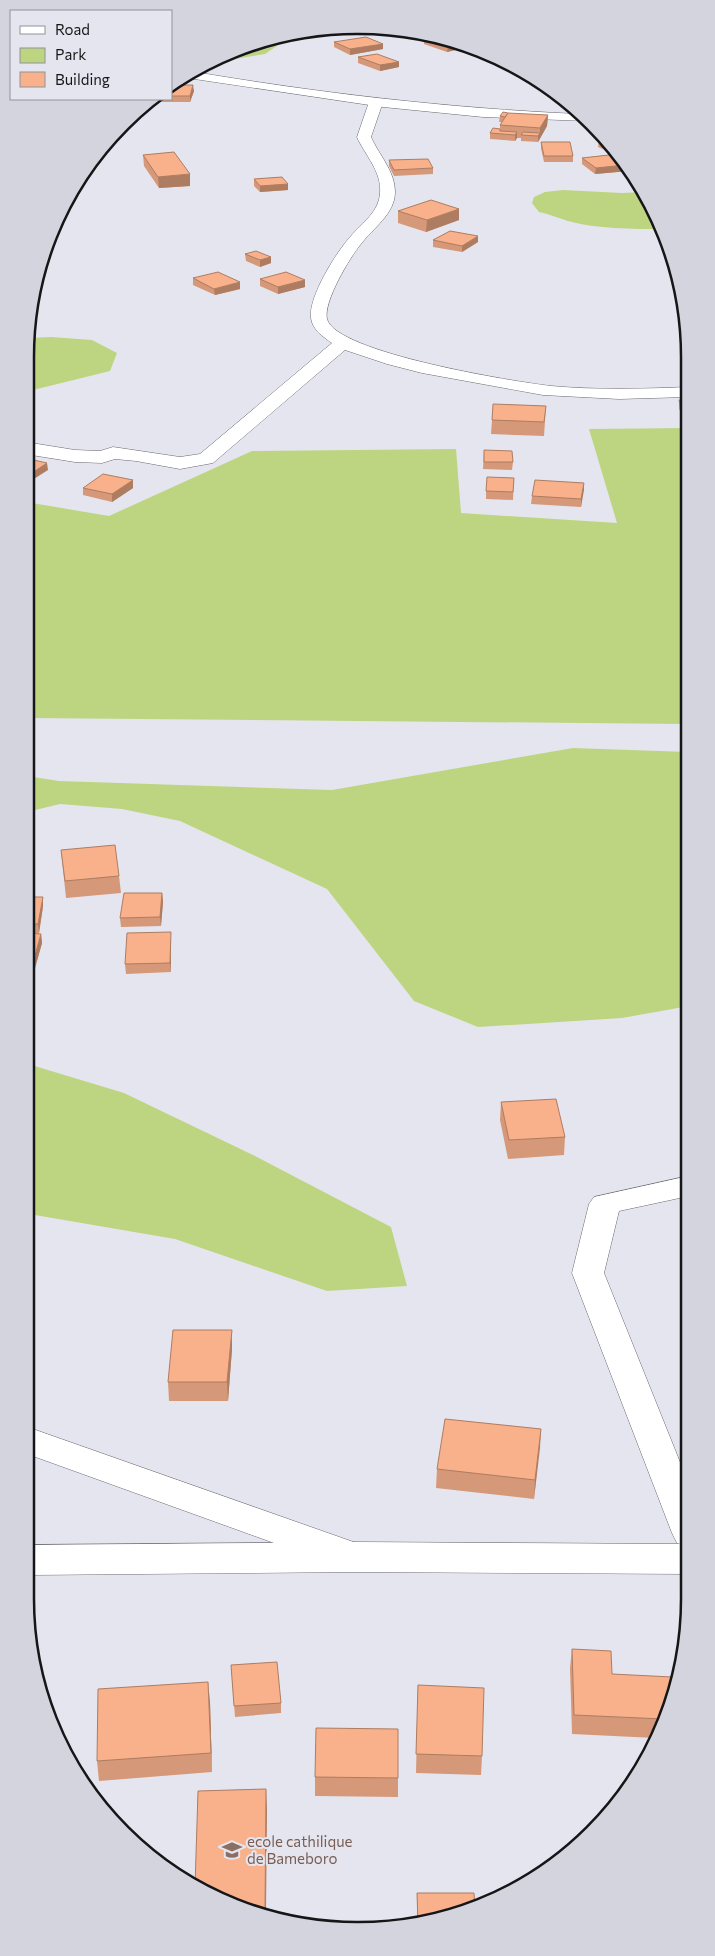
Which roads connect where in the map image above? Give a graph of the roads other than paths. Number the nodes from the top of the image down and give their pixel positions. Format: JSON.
{"nodes":[{"id":1,"x":198,"y":76,"type":"edge"},
{"id":2,"x":376,"y":102,"type":"junction"},
{"id":3,"x":575,"y":118,"type":"edge"},
{"id":4,"x":343,"y":343,"type":"junction"},
{"id":5,"x":681,"y":392,"type":"edge"},
{"id":6,"x":34,"y":449,"type":"edge"},
{"id":7,"x":681,"y":1188,"type":"edge"},
{"id":8,"x":34,"y":1442,"type":"edge"},
{"id":9,"x":681,"y":1510,"type":"edge"},
{"id":10,"x":355,"y":1557,"type":"junction"},
{"id":11,"x":34,"y":1560,"type":"edge"},
{"id":12,"x":681,"y":1560,"type":"edge"}],
"edges":[{"from":1,"to":2,"type":"street"},
{"from":2,"to":3,"type":"street"},
{"from":2,"to":4,"type":"street"},
{"from":4,"to":5,"type":"street"},
{"from":4,"to":6,"type":"street"},
{"from":7,"to":9,"type":"street"},
{"from":8,"to":10,"type":"street"},
{"from":10,"to":11,"type":"street"},
{"from":10,"to":12,"type":"street"}]}
